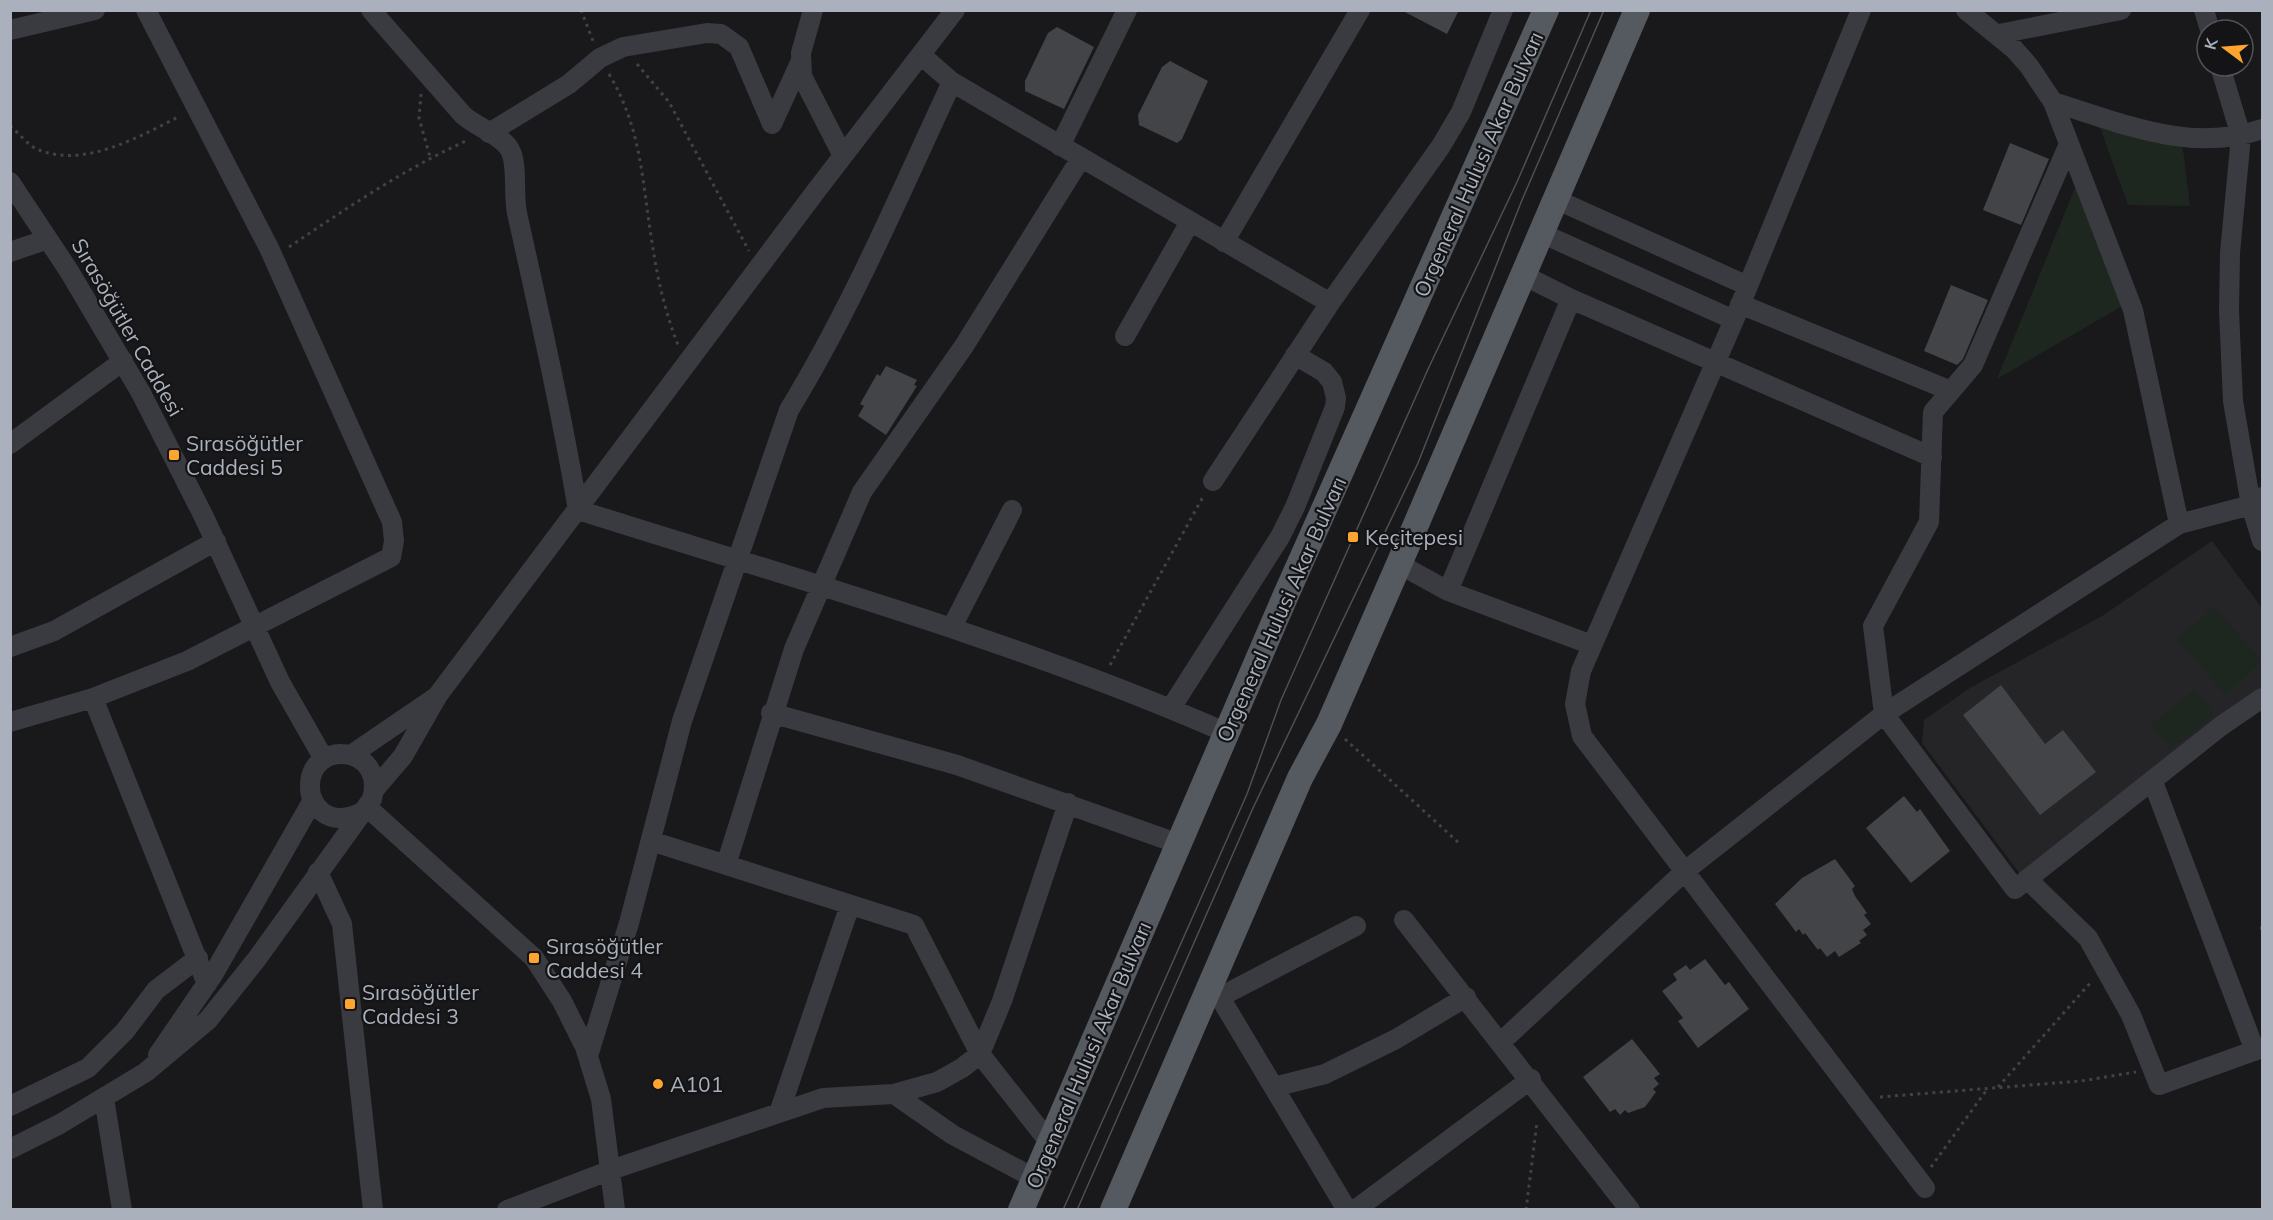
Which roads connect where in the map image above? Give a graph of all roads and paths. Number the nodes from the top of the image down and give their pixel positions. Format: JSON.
{"nodes":[{"id":1,"x":95,"y":10,"type":"edge"},
{"id":2,"x":146,"y":10,"type":"edge"},
{"id":3,"x":371,"y":10,"type":"edge"},
{"id":4,"x":581,"y":10,"type":"edge"},
{"id":5,"x":813,"y":10,"type":"edge"},
{"id":6,"x":955,"y":10,"type":"edge"},
{"id":7,"x":1127,"y":10,"type":"edge"},
{"id":8,"x":1360,"y":10,"type":"edge"},
{"id":9,"x":1503,"y":10,"type":"edge"},
{"id":10,"x":1546,"y":10,"type":"edge"},
{"id":11,"x":1637,"y":10,"type":"edge"},
{"id":12,"x":1861,"y":10,"type":"edge"},
{"id":13,"x":1966,"y":10,"type":"edge"},
{"id":14,"x":2121,"y":10,"type":"edge"},
{"id":15,"x":10,"y":30,"type":"edge"},
{"id":16,"x":1999,"y":34,"type":"junction"},
{"id":17,"x":622,"y":47,"type":"junction"},
{"id":18,"x":921,"y":55,"type":"junction"},
{"id":19,"x":600,"y":58,"type":"junction"},
{"id":20,"x":800,"y":63,"type":"junction"},
{"id":21,"x":423,"y":68,"type":"junction"},
{"id":22,"x":2224,"y":78,"type":"edge"},
{"id":23,"x":952,"y":82,"type":"junction"},
{"id":24,"x":2053,"y":102,"type":"junction"},
{"id":25,"x":196,"y":107,"type":"junction"},
{"id":26,"x":10,"y":126,"type":"edge"},
{"id":27,"x":2262,"y":129,"type":"edge"},
{"id":28,"x":488,"y":132,"type":"junction"},
{"id":29,"x":2241,"y":136,"type":"junction"},
{"id":30,"x":2069,"y":144,"type":"junction"},
{"id":31,"x":1060,"y":146,"type":"junction"},
{"id":32,"x":843,"y":156,"type":"junction"},
{"id":33,"x":430,"y":157,"type":"junction"},
{"id":34,"x":1081,"y":158,"type":"junction"},
{"id":35,"x":10,"y":182,"type":"edge"},
{"id":36,"x":1555,"y":200,"type":"junction"},
{"id":37,"x":1190,"y":222,"type":"junction"},
{"id":38,"x":1541,"y":233,"type":"junction"},
{"id":39,"x":48,"y":239,"type":"junction"},
{"id":40,"x":1224,"y":242,"type":"junction"},
{"id":41,"x":10,"y":252,"type":"edge"},
{"id":42,"x":273,"y":257,"type":"junction"},
{"id":43,"x":759,"y":268,"type":"junction"},
{"id":44,"x":1523,"y":275,"type":"junction"},
{"id":45,"x":1571,"y":299,"type":"junction"},
{"id":46,"x":1330,"y":303,"type":"junction"},
{"id":47,"x":1741,"y":303,"type":"junction"},
{"id":48,"x":1125,"y":336,"type":"dead end"},
{"id":49,"x":1295,"y":355,"type":"junction"},
{"id":50,"x":123,"y":361,"type":"junction"},
{"id":51,"x":1716,"y":362,"type":"junction"},
{"id":52,"x":686,"y":366,"type":"junction"},
{"id":53,"x":1951,"y":391,"type":"junction"},
{"id":54,"x":10,"y":444,"type":"edge"},
{"id":55,"x":1932,"y":457,"type":"junction"},
{"id":56,"x":1213,"y":481,"type":"joint"},
{"id":57,"x":2257,"y":501,"type":"edge"},
{"id":58,"x":578,"y":510,"type":"junction"},
{"id":59,"x":1012,"y":510,"type":"dead end"},
{"id":60,"x":2179,"y":524,"type":"junction"},
{"id":61,"x":216,"y":541,"type":"junction"},
{"id":62,"x":2262,"y":541,"type":"edge"},
{"id":63,"x":736,"y":560,"type":"junction"},
{"id":64,"x":1400,"y":564,"type":"junction"},
{"id":65,"x":819,"y":587,"type":"junction"},
{"id":66,"x":1448,"y":591,"type":"junction"},
{"id":67,"x":257,"y":627,"type":"junction"},
{"id":68,"x":952,"y":627,"type":"junction"},
{"id":69,"x":1592,"y":645,"type":"junction"},
{"id":70,"x":10,"y":647,"type":"edge"},
{"id":71,"x":1103,"y":680,"type":"junction"},
{"id":72,"x":438,"y":695,"type":"junction"},
{"id":73,"x":93,"y":698,"type":"junction"},
{"id":74,"x":2262,"y":698,"type":"edge"},
{"id":75,"x":1171,"y":708,"type":"junction"},
{"id":76,"x":771,"y":713,"type":"junction"},
{"id":77,"x":1884,"y":714,"type":"junction"},
{"id":78,"x":10,"y":722,"type":"edge"},
{"id":79,"x":1329,"y":724,"type":"junction"},
{"id":80,"x":1227,"y":732,"type":"junction"},
{"id":81,"x":351,"y":755,"type":"junction"},
{"id":82,"x":324,"y":759,"type":"junction"},
{"id":83,"x":2153,"y":782,"type":"junction"},
{"id":84,"x":313,"y":800,"type":"junction"},
{"id":85,"x":367,"y":803,"type":"junction"},
{"id":86,"x":1068,"y":803,"type":"junction"},
{"id":87,"x":651,"y":841,"type":"junction"},
{"id":88,"x":1459,"y":843,"type":"dead end"},
{"id":89,"x":1179,"y":844,"type":"junction"},
{"id":90,"x":726,"y":865,"type":"junction"},
{"id":91,"x":1685,"y":871,"type":"junction"},
{"id":92,"x":318,"y":872,"type":"junction"},
{"id":93,"x":2027,"y":879,"type":"junction"},
{"id":94,"x":850,"y":905,"type":"junction"},
{"id":95,"x":1404,"y":920,"type":"dead end"},
{"id":96,"x":1356,"y":926,"type":"dead end"},
{"id":97,"x":198,"y":958,"type":"junction"},
{"id":98,"x":2104,"y":967,"type":"junction"},
{"id":99,"x":207,"y":984,"type":"junction"},
{"id":100,"x":1216,"y":991,"type":"junction"},
{"id":101,"x":1466,"y":997,"type":"junction"},
{"id":102,"x":1501,"y":1042,"type":"junction"},
{"id":103,"x":2259,"y":1050,"type":"edge"},
{"id":104,"x":980,"y":1054,"type":"junction"},
{"id":105,"x":588,"y":1056,"type":"junction"},
{"id":106,"x":146,"y":1072,"type":"junction"},
{"id":107,"x":2155,"y":1074,"type":"junction"},
{"id":108,"x":1536,"y":1086,"type":"junction"},
{"id":109,"x":1274,"y":1087,"type":"junction"},
{"id":110,"x":1998,"y":1087,"type":"junction"},
{"id":111,"x":1988,"y":1088,"type":"junction"},
{"id":112,"x":894,"y":1094,"type":"junction"},
{"id":113,"x":104,"y":1098,"type":"junction"},
{"id":114,"x":1857,"y":1099,"type":"junction"},
{"id":115,"x":10,"y":1106,"type":"edge"},
{"id":116,"x":779,"y":1113,"type":"junction"},
{"id":117,"x":1050,"y":1143,"type":"junction"},
{"id":118,"x":10,"y":1149,"type":"edge"},
{"id":119,"x":611,"y":1170,"type":"junction"},
{"id":120,"x":1034,"y":1178,"type":"junction"},
{"id":121,"x":1922,"y":1185,"type":"joint"},
{"id":122,"x":122,"y":1209,"type":"edge"},
{"id":123,"x":373,"y":1209,"type":"edge"},
{"id":124,"x":507,"y":1209,"type":"edge"},
{"id":125,"x":615,"y":1209,"type":"edge"},
{"id":126,"x":1021,"y":1209,"type":"edge"},
{"id":127,"x":1113,"y":1209,"type":"edge"},
{"id":128,"x":1347,"y":1209,"type":"edge"},
{"id":129,"x":1355,"y":1209,"type":"edge"},
{"id":130,"x":1526,"y":1209,"type":"edge"},
{"id":131,"x":1630,"y":1209,"type":"edge"}],
"edges":[{"from":1,"to":15,"type":"street"},
{"from":2,"to":25,"type":"street"},
{"from":3,"to":21,"type":"street"},
{"from":4,"to":19,"type":"path"},
{"from":5,"to":20,"type":"street"},
{"from":6,"to":18,"type":"street"},
{"from":7,"to":31,"type":"street"},
{"from":8,"to":40,"type":"street"},
{"from":9,"to":46,"type":"street"},
{"from":10,"to":80,"type":"main road","name":"Orgeneral Hulusi Akar Bulvarı"},
{"from":11,"to":36,"type":"main road"},
{"from":12,"to":47,"type":"street"},
{"from":13,"to":16,"type":"street"},
{"from":14,"to":16,"type":"street"},
{"from":16,"to":24,"type":"street"},
{"from":17,"to":19,"type":"street"},
{"from":17,"to":20,"type":"street"},
{"from":17,"to":43,"type":"path"},
{"from":18,"to":23,"type":"street"},
{"from":18,"to":32,"type":"street"},
{"from":19,"to":28,"type":"street"},
{"from":19,"to":52,"type":"path"},
{"from":20,"to":32,"type":"street"},
{"from":21,"to":28,"type":"street"},
{"from":21,"to":33,"type":"path"},
{"from":22,"to":29,"type":"street"},
{"from":23,"to":31,"type":"street"},
{"from":23,"to":63,"type":"street"},
{"from":24,"to":29,"type":"street"},
{"from":24,"to":30,"type":"street"},
{"from":25,"to":26,"type":"path"},
{"from":25,"to":42,"type":"street"},
{"from":27,"to":29,"type":"street"},
{"from":28,"to":33,"type":"path"},
{"from":28,"to":58,"type":"street"},
{"from":29,"to":57,"type":"street"},
{"from":30,"to":53,"type":"street"},
{"from":30,"to":60,"type":"street"},
{"from":31,"to":34,"type":"street"},
{"from":32,"to":43,"type":"street"},
{"from":33,"to":42,"type":"path"},
{"from":34,"to":37,"type":"street"},
{"from":34,"to":65,"type":"street"},
{"from":35,"to":39,"type":"street","name":"Sırasöğütler Caddesi"},
{"from":36,"to":38,"type":"main road"},
{"from":36,"to":47,"type":"street"},
{"from":37,"to":40,"type":"street"},
{"from":37,"to":48,"type":"street"},
{"from":38,"to":44,"type":"main road"},
{"from":38,"to":47,"type":"street"},
{"from":39,"to":41,"type":"street"},
{"from":39,"to":50,"type":"street","name":"Sırasöğütler Caddesi"},
{"from":40,"to":46,"type":"street"},
{"from":42,"to":67,"type":"street"},
{"from":43,"to":52,"type":"street"},
{"from":44,"to":45,"type":"street"},
{"from":44,"to":64,"type":"main road"},
{"from":45,"to":51,"type":"street"},
{"from":45,"to":66,"type":"street"},
{"from":46,"to":49,"type":"street"},
{"from":47,"to":51,"type":"street"},
{"from":47,"to":53,"type":"street"},
{"from":49,"to":56,"type":"street"},
{"from":49,"to":75,"type":"street"},
{"from":50,"to":54,"type":"street"},
{"from":50,"to":61,"type":"street","name":"Sırasöğütler Caddesi"},
{"from":51,"to":55,"type":"street"},
{"from":51,"to":69,"type":"street"},
{"from":52,"to":58,"type":"street"},
{"from":53,"to":55,"type":"street"},
{"from":55,"to":77,"type":"street"},
{"from":56,"to":71,"type":"path"},
{"from":57,"to":60,"type":"street"},
{"from":57,"to":62,"type":"street"},
{"from":58,"to":63,"type":"street"},
{"from":58,"to":72,"type":"street"},
{"from":59,"to":68,"type":"street"},
{"from":60,"to":77,"type":"street"},
{"from":61,"to":67,"type":"street","name":"Sırasöğütler Caddesi"},
{"from":61,"to":70,"type":"street"},
{"from":63,"to":65,"type":"street"},
{"from":63,"to":87,"type":"street"},
{"from":64,"to":66,"type":"street"},
{"from":64,"to":79,"type":"main road"},
{"from":65,"to":68,"type":"street"},
{"from":65,"to":76,"type":"street"},
{"from":66,"to":69,"type":"street"},
{"from":67,"to":73,"type":"street"},
{"from":67,"to":82,"type":"street","name":"Sırasöğütler Caddesi"},
{"from":68,"to":71,"type":"street"},
{"from":69,"to":91,"type":"street"},
{"from":71,"to":75,"type":"street"},
{"from":72,"to":81,"type":"street"},
{"from":72,"to":85,"type":"street"},
{"from":73,"to":78,"type":"street"},
{"from":73,"to":97,"type":"street"},
{"from":74,"to":83,"type":"street"},
{"from":75,"to":80,"type":"street"},
{"from":76,"to":86,"type":"street"},
{"from":76,"to":90,"type":"street"},
{"from":77,"to":91,"type":"street"},
{"from":77,"to":93,"type":"street"},
{"from":79,"to":88,"type":"path"},
{"from":79,"to":100,"type":"main road"},
{"from":80,"to":89,"type":"main road","name":"Orgeneral Hulusi Akar Bulvarı"},
{"from":81,"to":82,"type":"street"},
{"from":81,"to":85,"type":"street"},
{"from":82,"to":84,"type":"street"},
{"from":83,"to":93,"type":"street"},
{"from":83,"to":103,"type":"street"},
{"from":84,"to":85,"type":"street"},
{"from":84,"to":99,"type":"street"},
{"from":85,"to":92,"type":"street"},
{"from":85,"to":105,"type":"street"},
{"from":86,"to":89,"type":"street"},
{"from":86,"to":104,"type":"street"},
{"from":87,"to":90,"type":"street"},
{"from":87,"to":105,"type":"street"},
{"from":89,"to":117,"type":"main road","name":"Orgeneral Hulusi Akar Bulvarı"},
{"from":90,"to":94,"type":"street"},
{"from":91,"to":102,"type":"street"},
{"from":91,"to":114,"type":"street"},
{"from":92,"to":106,"type":"street"},
{"from":92,"to":123,"type":"street"},
{"from":93,"to":98,"type":"street"},
{"from":94,"to":104,"type":"street"},
{"from":94,"to":116,"type":"street"},
{"from":95,"to":101,"type":"street"},
{"from":96,"to":100,"type":"street"},
{"from":97,"to":99,"type":"street"},
{"from":97,"to":115,"type":"street"},
{"from":98,"to":107,"type":"street"},
{"from":98,"to":110,"type":"path"},
{"from":99,"to":106,"type":"street"},
{"from":100,"to":109,"type":"street"},
{"from":100,"to":127,"type":"main road"},
{"from":101,"to":102,"type":"street"},
{"from":101,"to":109,"type":"street"},
{"from":102,"to":108,"type":"street"},
{"from":103,"to":107,"type":"street"},
{"from":104,"to":112,"type":"street"},
{"from":104,"to":117,"type":"street"},
{"from":105,"to":119,"type":"street"},
{"from":106,"to":113,"type":"street"},
{"from":107,"to":110,"type":"path"},
{"from":108,"to":129,"type":"street"},
{"from":108,"to":130,"type":"path"},
{"from":108,"to":131,"type":"street"},
{"from":109,"to":128,"type":"street"},
{"from":110,"to":111,"type":"path"},
{"from":111,"to":114,"type":"path"},
{"from":111,"to":121,"type":"path"},
{"from":112,"to":116,"type":"street"},
{"from":112,"to":120,"type":"street"},
{"from":113,"to":118,"type":"street"},
{"from":113,"to":122,"type":"street"},
{"from":114,"to":121,"type":"street"},
{"from":116,"to":119,"type":"street"},
{"from":117,"to":120,"type":"main road","name":"Orgeneral Hulusi Akar Bulvarı"},
{"from":119,"to":124,"type":"street"},
{"from":119,"to":125,"type":"street"},
{"from":120,"to":126,"type":"main road","name":"Orgeneral Hulusi Akar Bulvarı"}]}
